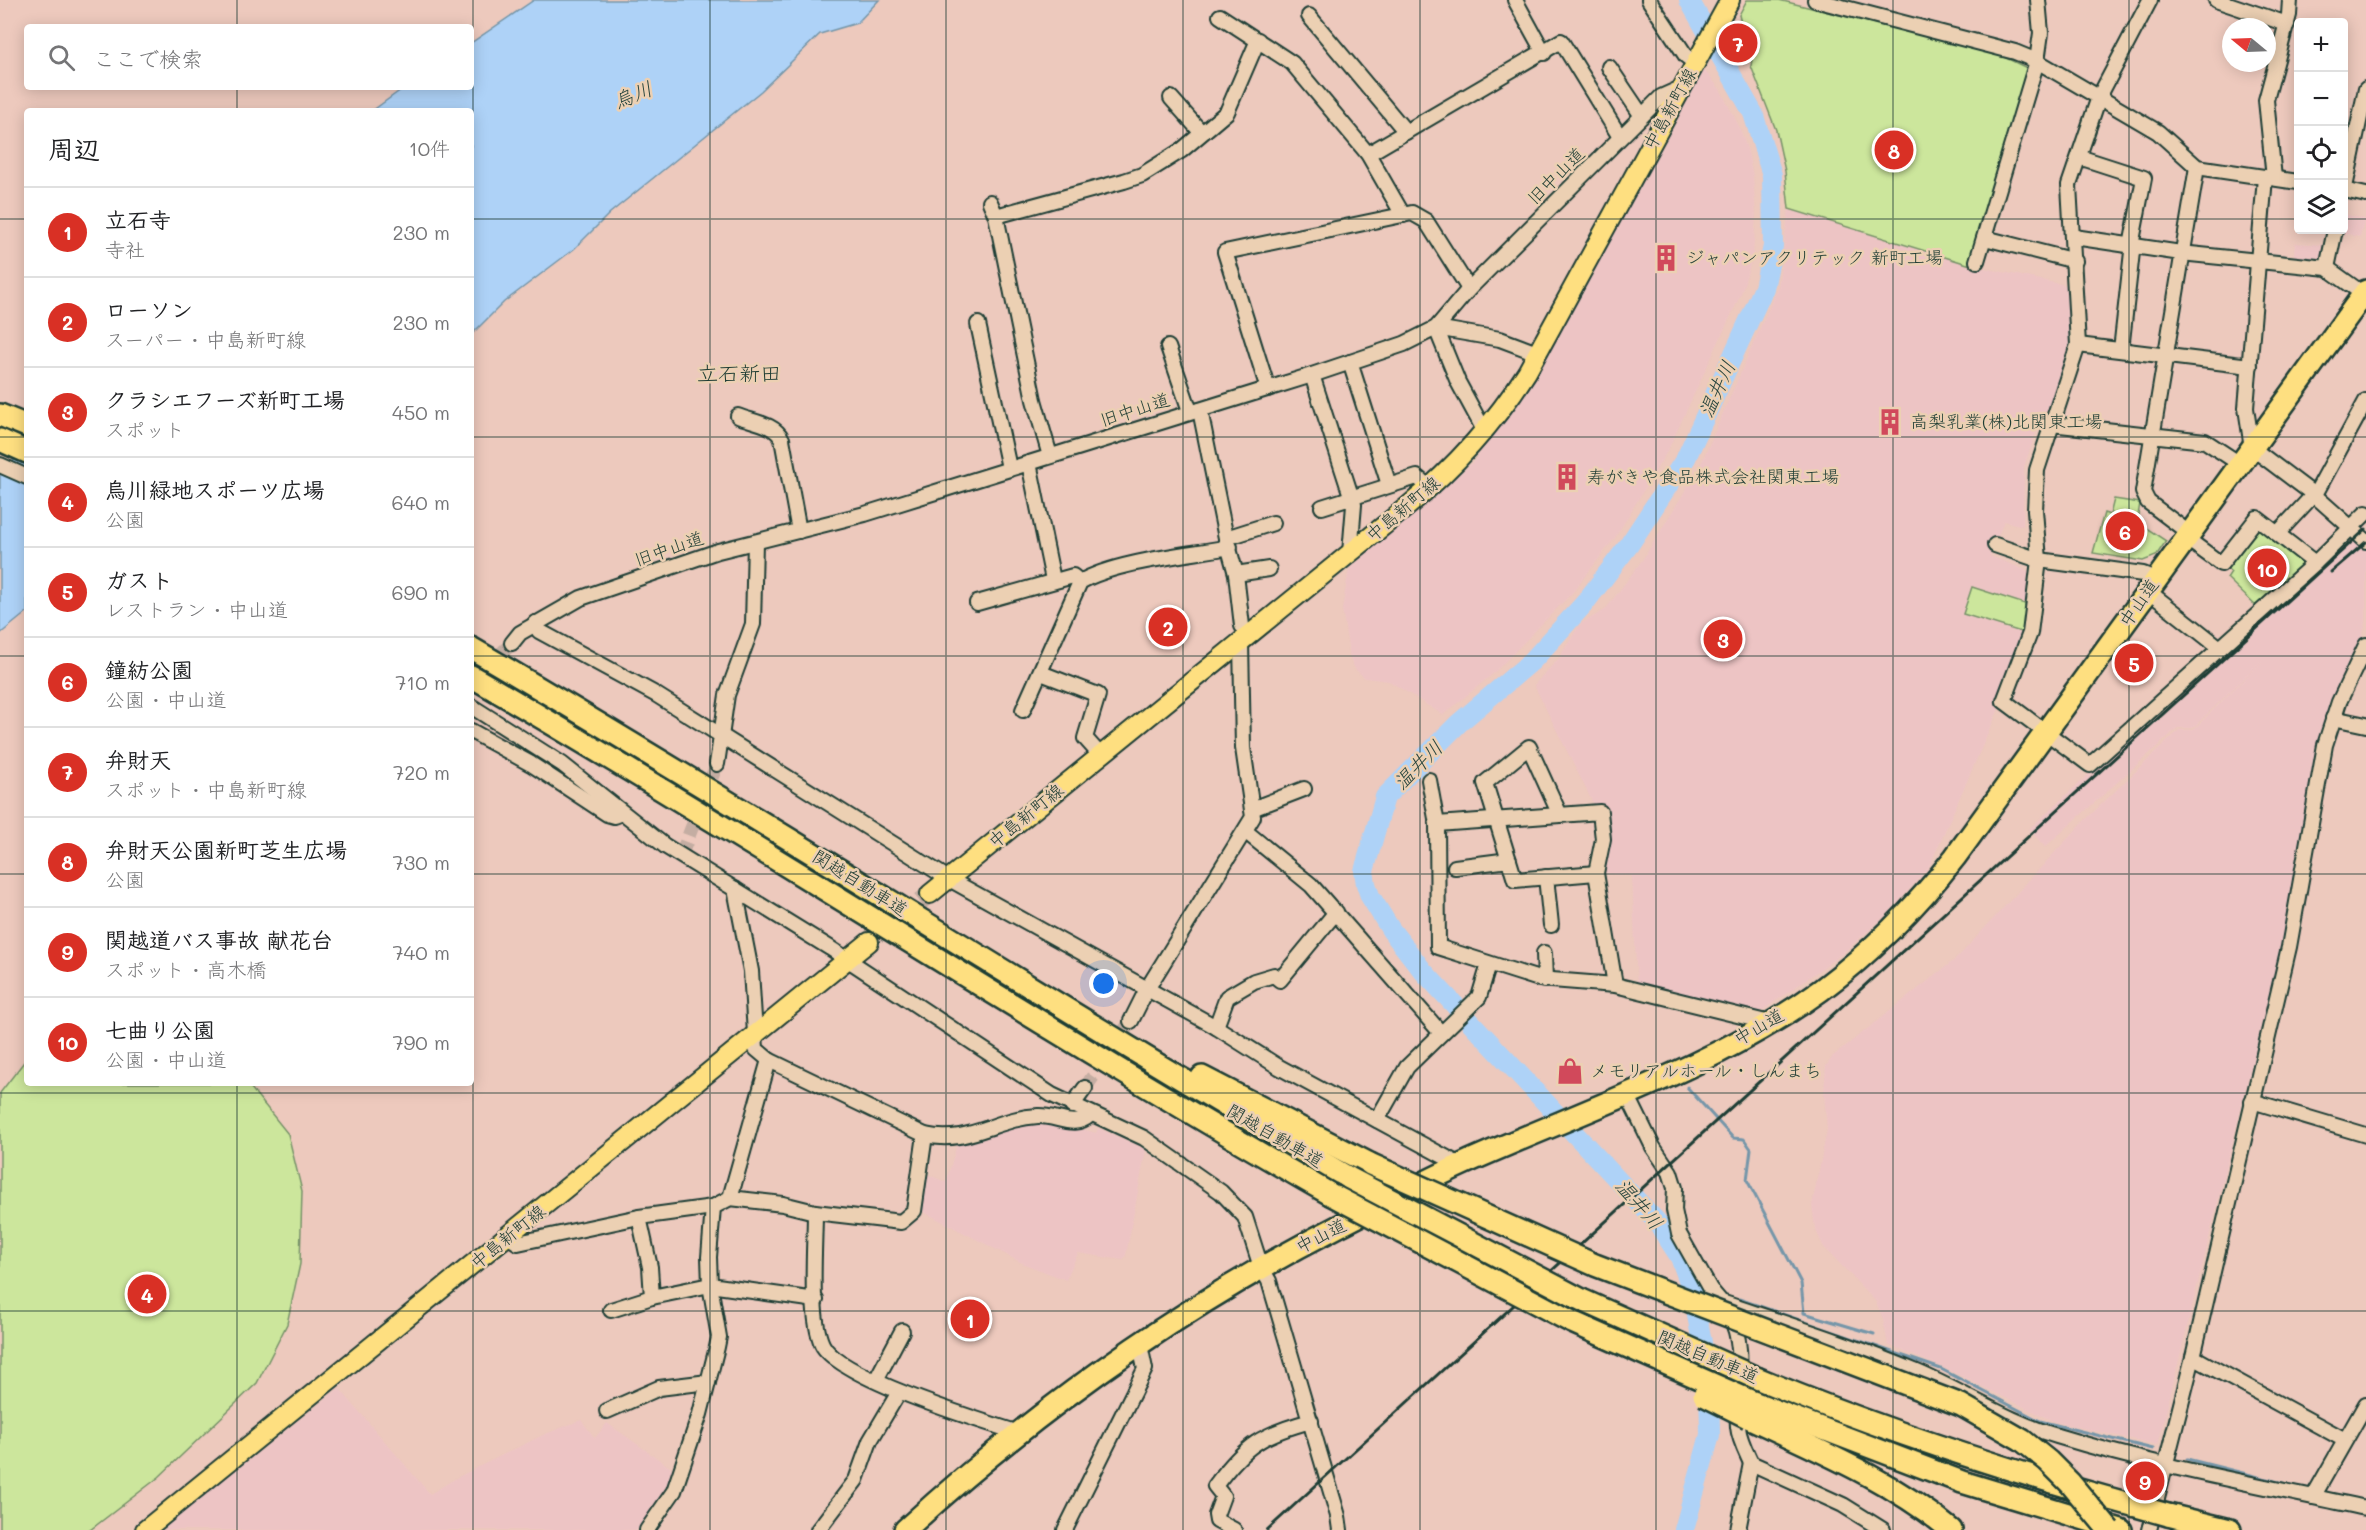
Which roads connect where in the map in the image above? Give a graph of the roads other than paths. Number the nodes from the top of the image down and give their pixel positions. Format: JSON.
{"nodes":[{"id":1,"x":1515,"y":0,"type":"edge"},
{"id":2,"x":1649,"y":0,"type":"edge"},
{"id":3,"x":1730,"y":0,"type":"edge"},
{"id":4,"x":1815,"y":0,"type":"edge"},
{"id":5,"x":2038,"y":0,"type":"edge"},
{"id":6,"x":2150,"y":0,"type":"edge"},
{"id":7,"x":2216,"y":0,"type":"edge"},
{"id":8,"x":2290,"y":0,"type":"edge"},
{"id":9,"x":1831,"y":2,"type":"edge"},
{"id":10,"x":1220,"y":16,"type":"dead end"},
{"id":11,"x":1310,"y":16,"type":"dead end"},
{"id":12,"x":2286,"y":24,"type":"junction"},
{"id":13,"x":1258,"y":40,"type":"junction"},
{"id":14,"x":1544,"y":52,"type":"junction"},
{"id":15,"x":1697,"y":60,"type":"junction"},
{"id":16,"x":2037,"y":61,"type":"junction"},
{"id":17,"x":1609,"y":67,"type":"dead end"},
{"id":18,"x":1681,"y":88,"type":"junction"},
{"id":19,"x":2366,"y":89,"type":"edge"},
{"id":20,"x":2099,"y":97,"type":"junction"},
{"id":21,"x":1171,"y":98,"type":"dead end"},
{"id":22,"x":1642,"y":116,"type":"junction"},
{"id":23,"x":2362,"y":128,"type":"edge"},
{"id":24,"x":1201,"y":132,"type":"junction"},
{"id":25,"x":1406,"y":132,"type":"junction"},
{"id":26,"x":1620,"y":137,"type":"junction"},
{"id":27,"x":1368,"y":154,"type":"junction"},
{"id":28,"x":2079,"y":157,"type":"junction"},
{"id":29,"x":2197,"y":167,"type":"junction"},
{"id":30,"x":2269,"y":178,"type":"junction"},
{"id":31,"x":2347,"y":180,"type":"edge"},
{"id":32,"x":2294,"y":181,"type":"edge"},
{"id":33,"x":2348,"y":192,"type":"edge"},
{"id":34,"x":2366,"y":195,"type":"edge"},
{"id":35,"x":990,"y":202,"type":"dead end"},
{"id":36,"x":1403,"y":215,"type":"junction"},
{"id":37,"x":996,"y":216,"type":"junction"},
{"id":38,"x":2334,"y":234,"type":"edge"},
{"id":39,"x":2074,"y":237,"type":"junction"},
{"id":40,"x":1985,"y":238,"type":"junction"},
{"id":41,"x":2131,"y":246,"type":"junction"},
{"id":42,"x":2181,"y":253,"type":"junction"},
{"id":43,"x":1977,"y":261,"type":"dead end"},
{"id":44,"x":2075,"y":261,"type":"junction"},
{"id":45,"x":2257,"y":261,"type":"junction"},
{"id":46,"x":2327,"y":268,"type":"junction"},
{"id":47,"x":1469,"y":289,"type":"junction"},
{"id":48,"x":2365,"y":294,"type":"edge"},
{"id":49,"x":978,"y":324,"type":"dead end"},
{"id":50,"x":1436,"y":328,"type":"junction"},
{"id":51,"x":2079,"y":345,"type":"junction"},
{"id":52,"x":1168,"y":347,"type":"dead end"},
{"id":53,"x":2121,"y":350,"type":"junction"},
{"id":54,"x":1537,"y":353,"type":"junction"},
{"id":55,"x":2166,"y":355,"type":"junction"},
{"id":56,"x":1350,"y":362,"type":"junction"},
{"id":57,"x":2250,"y":366,"type":"junction"},
{"id":58,"x":1312,"y":375,"type":"junction"},
{"id":59,"x":1268,"y":389,"type":"junction"},
{"id":60,"x":2366,"y":401,"type":"edge"},
{"id":61,"x":1195,"y":410,"type":"junction"},
{"id":62,"x":0,"y":415,"type":"edge"},
{"id":63,"x":738,"y":417,"type":"dead end"},
{"id":64,"x":2051,"y":424,"type":"junction"},
{"id":65,"x":24,"y":425,"type":"edge"},
{"id":66,"x":1485,"y":432,"type":"junction"},
{"id":67,"x":2154,"y":435,"type":"junction"},
{"id":68,"x":0,"y":440,"type":"edge"},
{"id":69,"x":24,"y":451,"type":"edge"},
{"id":70,"x":1050,"y":456,"type":"junction"},
{"id":71,"x":2246,"y":456,"type":"junction"},
{"id":72,"x":1029,"y":463,"type":"junction"},
{"id":73,"x":0,"y":465,"type":"edge"},
{"id":74,"x":1009,"y":468,"type":"junction"},
{"id":75,"x":24,"y":476,"type":"edge"},
{"id":76,"x":1389,"y":485,"type":"junction"},
{"id":77,"x":1430,"y":488,"type":"junction"},
{"id":78,"x":2313,"y":494,"type":"junction"},
{"id":79,"x":1352,"y":498,"type":"junction"},
{"id":80,"x":1322,"y":507,"type":"dead end"},
{"id":81,"x":2366,"y":513,"type":"edge"},
{"id":82,"x":1273,"y":523,"type":"dead end"},
{"id":83,"x":2352,"y":527,"type":"junction"},
{"id":84,"x":799,"y":531,"type":"junction"},
{"id":85,"x":2278,"y":533,"type":"junction"},
{"id":86,"x":2187,"y":535,"type":"junction"},
{"id":87,"x":2366,"y":541,"type":"edge"},
{"id":88,"x":755,"y":542,"type":"junction"},
{"id":89,"x":1228,"y":543,"type":"junction"},
{"id":90,"x":1995,"y":544,"type":"dead end"},
{"id":91,"x":1350,"y":553,"type":"junction"},
{"id":92,"x":2039,"y":560,"type":"junction"},
{"id":93,"x":2316,"y":562,"type":"junction"},
{"id":94,"x":1269,"y":569,"type":"dead end"},
{"id":95,"x":1236,"y":574,"type":"junction"},
{"id":96,"x":1053,"y":580,"type":"junction"},
{"id":97,"x":1080,"y":582,"type":"junction"},
{"id":98,"x":2152,"y":585,"type":"junction"},
{"id":99,"x":977,"y":603,"type":"dead end"},
{"id":100,"x":535,"y":623,"type":"junction"},
{"id":101,"x":516,"y":638,"type":"tunnel mouth"},
{"id":102,"x":1245,"y":639,"type":"junction"},
{"id":103,"x":2366,"y":645,"type":"edge"},
{"id":104,"x":2220,"y":648,"type":"junction"},
{"id":105,"x":474,"y":650,"type":"edge"},
{"id":106,"x":1041,"y":673,"type":"junction"},
{"id":107,"x":474,"y":678,"type":"edge"},
{"id":108,"x":474,"y":708,"type":"edge"},
{"id":109,"x":1023,"y":710,"type":"dead end"},
{"id":110,"x":591,"y":718,"type":"junction"},
{"id":111,"x":2333,"y":718,"type":"junction"},
{"id":112,"x":2366,"y":725,"type":"edge"},
{"id":113,"x":474,"y":733,"type":"edge"},
{"id":114,"x":2048,"y":733,"type":"junction"},
{"id":115,"x":722,"y":736,"type":"junction"},
{"id":116,"x":1101,"y":756,"type":"junction"},
{"id":117,"x":717,"y":764,"type":"tunnel mouth"},
{"id":118,"x":1429,"y":780,"type":"dead end"},
{"id":119,"x":1304,"y":789,"type":"dead end"},
{"id":120,"x":1252,"y":809,"type":"junction"},
{"id":121,"x":622,"y":813,"type":"junction"},
{"id":122,"x":1560,"y":814,"type":"junction"},
{"id":123,"x":1496,"y":819,"type":"junction"},
{"id":124,"x":1437,"y":824,"type":"junction"},
{"id":125,"x":1245,"y":831,"type":"junction"},
{"id":126,"x":1509,"y":860,"type":"junction"},
{"id":127,"x":1455,"y":867,"type":"dead end"},
{"id":128,"x":1596,"y":873,"type":"junction"},
{"id":129,"x":1546,"y":877,"type":"junction"},
{"id":130,"x":949,"y":879,"type":"junction"},
{"id":131,"x":735,"y":889,"type":"junction"},
{"id":132,"x":930,"y":894,"type":"tunnel mouth"},
{"id":133,"x":1336,"y":912,"type":"junction"},
{"id":134,"x":1551,"y":926,"type":"dead end"},
{"id":135,"x":869,"y":942,"type":"tunnel mouth"},
{"id":136,"x":1544,"y":953,"type":"dead end"},
{"id":137,"x":848,"y":959,"type":"junction"},
{"id":138,"x":1490,"y":964,"type":"junction"},
{"id":139,"x":1545,"y":980,"type":"junction"},
{"id":140,"x":1615,"y":985,"type":"junction"},
{"id":141,"x":1147,"y":989,"type":"junction"},
{"id":142,"x":1131,"y":1021,"type":"tunnel mouth"},
{"id":143,"x":1770,"y":1023,"type":"junction"},
{"id":144,"x":1216,"y":1028,"type":"junction"},
{"id":145,"x":1442,"y":1032,"type":"junction"},
{"id":146,"x":755,"y":1037,"type":"junction"},
{"id":147,"x":769,"y":1060,"type":"junction"},
{"id":148,"x":1085,"y":1088,"type":"tunnel mouth"},
{"id":149,"x":1627,"y":1094,"type":"junction"},
{"id":150,"x":2252,"y":1101,"type":"junction"},
{"id":151,"x":1072,"y":1106,"type":"junction"},
{"id":152,"x":1090,"y":1115,"type":"junction"},
{"id":153,"x":1377,"y":1120,"type":"junction"},
{"id":154,"x":925,"y":1135,"type":"junction"},
{"id":155,"x":2366,"y":1135,"type":"edge"},
{"id":156,"x":1460,"y":1165,"type":"junction"},
{"id":157,"x":730,"y":1198,"type":"junction"},
{"id":158,"x":712,"y":1207,"type":"junction"},
{"id":159,"x":815,"y":1212,"type":"junction"},
{"id":160,"x":639,"y":1217,"type":"junction"},
{"id":161,"x":509,"y":1237,"type":"junction"},
{"id":162,"x":1261,"y":1267,"type":"junction"},
{"id":163,"x":710,"y":1285,"type":"junction"},
{"id":164,"x":652,"y":1297,"type":"junction"},
{"id":165,"x":816,"y":1300,"type":"junction"},
{"id":166,"x":1721,"y":1302,"type":"junction"},
{"id":167,"x":611,"y":1310,"type":"dead end"},
{"id":168,"x":902,"y":1331,"type":"dead end"},
{"id":169,"x":1140,"y":1345,"type":"junction"},
{"id":170,"x":2193,"y":1357,"type":"junction"},
{"id":171,"x":876,"y":1380,"type":"junction"},
{"id":172,"x":708,"y":1382,"type":"junction"},
{"id":173,"x":899,"y":1392,"type":"junction"},
{"id":174,"x":2366,"y":1404,"type":"edge"},
{"id":175,"x":1750,"y":1409,"type":"junction"},
{"id":176,"x":608,"y":1411,"type":"dead end"},
{"id":177,"x":1311,"y":1421,"type":"junction"},
{"id":178,"x":1019,"y":1433,"type":"junction"},
{"id":179,"x":2345,"y":1440,"type":"junction"},
{"id":180,"x":1750,"y":1463,"type":"junction"},
{"id":181,"x":2167,"y":1464,"type":"junction"},
{"id":182,"x":2313,"y":1497,"type":"junction"},
{"id":183,"x":2366,"y":1508,"type":"edge"},
{"id":184,"x":145,"y":1530,"type":"edge"},
{"id":185,"x":647,"y":1530,"type":"edge"},
{"id":186,"x":818,"y":1530,"type":"edge"},
{"id":187,"x":905,"y":1530,"type":"edge"},
{"id":188,"x":1065,"y":1530,"type":"edge"},
{"id":189,"x":1234,"y":1530,"type":"edge"},
{"id":190,"x":1340,"y":1530,"type":"edge"},
{"id":191,"x":1738,"y":1530,"type":"edge"},
{"id":192,"x":1883,"y":1530,"type":"edge"},
{"id":193,"x":1951,"y":1530,"type":"edge"},
{"id":194,"x":2109,"y":1530,"type":"edge"},
{"id":195,"x":2121,"y":1530,"type":"edge"},
{"id":196,"x":2148,"y":1530,"type":"edge"},
{"id":197,"x":2230,"y":1530,"type":"edge"}],
"edges":[{"from":1,"to":14,"type":"street"},
{"from":2,"to":15,"type":"street"},
{"from":3,"to":15,"type":"main road","name":"中島新町線"},
{"from":4,"to":9,"type":"street"},
{"from":5,"to":16,"type":"street"},
{"from":6,"to":20,"type":"street"},
{"from":7,"to":12,"type":"street"},
{"from":8,"to":12,"type":"street"},
{"from":9,"to":16,"type":"street"},
{"from":10,"to":13,"type":"street"},
{"from":11,"to":25,"type":"street"},
{"from":12,"to":30,"type":"street"},
{"from":13,"to":24,"type":"street"},
{"from":13,"to":27,"type":"street"},
{"from":14,"to":25,"type":"street"},
{"from":14,"to":26,"type":"street"},
{"from":15,"to":18,"type":"main road","name":"中島新町線"},
{"from":16,"to":20,"type":"street"},
{"from":16,"to":40,"type":"street"},
{"from":17,"to":22,"type":"street"},
{"from":18,"to":22,"type":"street","name":"旧中山道"},
{"from":18,"to":54,"type":"main road","name":"中島新町線"},
{"from":19,"to":23,"type":"street"},
{"from":20,"to":28,"type":"street"},
{"from":20,"to":29,"type":"street"},
{"from":21,"to":24,"type":"street"},
{"from":22,"to":26,"type":"street","name":"旧中山道"},
{"from":23,"to":31,"type":"street"},
{"from":24,"to":37,"type":"street"},
{"from":25,"to":27,"type":"street"},
{"from":26,"to":47,"type":"street","name":"旧中山道"},
{"from":27,"to":36,"type":"street"},
{"from":28,"to":39,"type":"street"},
{"from":28,"to":41,"type":"street"},
{"from":29,"to":30,"type":"street"},
{"from":29,"to":42,"type":"street"},
{"from":30,"to":32,"type":"street"},
{"from":30,"to":45,"type":"street"},
{"from":33,"to":34,"type":"street"},
{"from":35,"to":37,"type":"street"},
{"from":36,"to":47,"type":"street"},
{"from":36,"to":59,"type":"street"},
{"from":37,"to":70,"type":"street"},
{"from":38,"to":46,"type":"street"},
{"from":39,"to":41,"type":"street"},
{"from":39,"to":44,"type":"street"},
{"from":40,"to":43,"type":"street"},
{"from":40,"to":44,"type":"street"},
{"from":41,"to":42,"type":"street"},
{"from":41,"to":53,"type":"street"},
{"from":42,"to":45,"type":"street"},
{"from":42,"to":55,"type":"street"},
{"from":44,"to":51,"type":"street"},
{"from":45,"to":46,"type":"street"},
{"from":45,"to":57,"type":"street"},
{"from":46,"to":48,"type":"street"},
{"from":47,"to":50,"type":"street","name":"旧中山道"},
{"from":48,"to":71,"type":"highway","name":"中山道"},
{"from":49,"to":74,"type":"street"},
{"from":50,"to":54,"type":"street"},
{"from":50,"to":56,"type":"street","name":"旧中山道"},
{"from":50,"to":66,"type":"street"},
{"from":51,"to":53,"type":"street"},
{"from":51,"to":64,"type":"street"},
{"from":52,"to":61,"type":"street"},
{"from":53,"to":55,"type":"street"},
{"from":54,"to":66,"type":"main road","name":"中島新町線"},
{"from":55,"to":57,"type":"street"},
{"from":55,"to":67,"type":"street"},
{"from":56,"to":58,"type":"street","name":"旧中山道"},
{"from":56,"to":76,"type":"street"},
{"from":57,"to":71,"type":"street"},
{"from":58,"to":59,"type":"street","name":"旧中山道"},
{"from":58,"to":79,"type":"street"},
{"from":59,"to":61,"type":"street","name":"旧中山道"},
{"from":60,"to":78,"type":"street"},
{"from":61,"to":70,"type":"street","name":"旧中山道"},
{"from":61,"to":89,"type":"street"},
{"from":62,"to":65,"type":"highway"},
{"from":63,"to":84,"type":"street"},
{"from":64,"to":67,"type":"street"},
{"from":64,"to":92,"type":"street"},
{"from":66,"to":77,"type":"main road","name":"中島新町線"},
{"from":67,"to":71,"type":"street"},
{"from":67,"to":86,"type":"street"},
{"from":68,"to":69,"type":"highway"},
{"from":70,"to":72,"type":"street","name":"旧中山道"},
{"from":71,"to":78,"type":"street"},
{"from":71,"to":86,"type":"highway","name":"中山道"},
{"from":72,"to":74,"type":"street","name":"旧中山道"},
{"from":72,"to":96,"type":"street"},
{"from":73,"to":75,"type":"street"},
{"from":74,"to":84,"type":"street","name":"旧中山道"},
{"from":76,"to":77,"type":"street"},
{"from":76,"to":79,"type":"street"},
{"from":77,"to":91,"type":"main road","name":"中島新町線"},
{"from":78,"to":83,"type":"street"},
{"from":78,"to":85,"type":"street"},
{"from":79,"to":80,"type":"street"},
{"from":79,"to":91,"type":"street"},
{"from":81,"to":83,"type":"street"},
{"from":82,"to":89,"type":"street"},
{"from":83,"to":87,"type":"street"},
{"from":83,"to":93,"type":"street"},
{"from":84,"to":88,"type":"street","name":"旧中山道"},
{"from":85,"to":86,"type":"street"},
{"from":85,"to":93,"type":"street"},
{"from":86,"to":98,"type":"highway","name":"中山道"},
{"from":88,"to":100,"type":"street","name":"旧中山道"},
{"from":88,"to":115,"type":"street"},
{"from":89,"to":95,"type":"street"},
{"from":89,"to":97,"type":"street"},
{"from":90,"to":92,"type":"street"},
{"from":91,"to":102,"type":"main road","name":"中島新町線"},
{"from":92,"to":98,"type":"street"},
{"from":92,"to":114,"type":"street"},
{"from":93,"to":104,"type":"street"},
{"from":94,"to":95,"type":"street"},
{"from":95,"to":102,"type":"street"},
{"from":96,"to":97,"type":"street"},
{"from":96,"to":99,"type":"street"},
{"from":97,"to":106,"type":"street"},
{"from":98,"to":104,"type":"street"},
{"from":98,"to":114,"type":"highway","name":"中山道"},
{"from":100,"to":101,"type":"street","name":"旧中山道"},
{"from":100,"to":115,"type":"street"},
{"from":102,"to":116,"type":"main road","name":"中島新町線"},
{"from":102,"to":120,"type":"street"},
{"from":103,"to":111,"type":"street"},
{"from":104,"to":114,"type":"street"},
{"from":105,"to":110,"type":"highway","name":"関越自動車道"},
{"from":106,"to":109,"type":"street"},
{"from":106,"to":116,"type":"street"},
{"from":107,"to":175,"type":"highway","name":"関越自動車道","bridge":true},
{"from":108,"to":121,"type":"street"},
{"from":110,"to":194,"type":"highway","bridge":true},
{"from":110,"to":197,"type":"highway","name":"関越自動車道","bridge":true},
{"from":111,"to":112,"type":"street"},
{"from":111,"to":150,"type":"street"},
{"from":113,"to":121,"type":"street"},
{"from":114,"to":143,"type":"highway","name":"中山道"},
{"from":115,"to":117,"type":"street"},
{"from":115,"to":130,"type":"street"},
{"from":116,"to":130,"type":"main road","name":"中島新町線"},
{"from":118,"to":124,"type":"street"},
{"from":119,"to":120,"type":"street"},
{"from":120,"to":125,"type":"street"},
{"from":121,"to":131,"type":"street"},
{"from":122,"to":123,"type":"street"},
{"from":122,"to":123,"type":"street"},
{"from":122,"to":128,"type":"street"},
{"from":123,"to":124,"type":"street"},
{"from":123,"to":126,"type":"street"},
{"from":124,"to":138,"type":"street"},
{"from":125,"to":133,"type":"street"},
{"from":125,"to":141,"type":"street"},
{"from":126,"to":127,"type":"street"},
{"from":126,"to":129,"type":"street"},
{"from":128,"to":129,"type":"street"},
{"from":128,"to":140,"type":"street"},
{"from":129,"to":134,"type":"street"},
{"from":130,"to":132,"type":"main road","name":"中島新町線"},
{"from":130,"to":141,"type":"street"},
{"from":131,"to":137,"type":"street"},
{"from":131,"to":146,"type":"street"},
{"from":133,"to":144,"type":"street"},
{"from":133,"to":145,"type":"street"},
{"from":135,"to":137,"type":"main road","name":"中島新町線"},
{"from":136,"to":139,"type":"street"},
{"from":137,"to":146,"type":"main road","name":"中島新町線"},
{"from":137,"to":151,"type":"street"},
{"from":138,"to":139,"type":"street"},
{"from":138,"to":145,"type":"street"},
{"from":139,"to":140,"type":"street"},
{"from":140,"to":143,"type":"street"},
{"from":141,"to":142,"type":"street"},
{"from":141,"to":144,"type":"street"},
{"from":143,"to":149,"type":"highway","name":"中山道"},
{"from":144,"to":153,"type":"street"},
{"from":145,"to":153,"type":"street"},
{"from":146,"to":147,"type":"street"},
{"from":146,"to":161,"type":"main road","name":"中島新町線"},
{"from":147,"to":154,"type":"street"},
{"from":147,"to":157,"type":"street"},
{"from":148,"to":151,"type":"street"},
{"from":149,"to":156,"type":"highway","name":"中山道"},
{"from":149,"to":166,"type":"street"},
{"from":150,"to":155,"type":"street"},
{"from":150,"to":170,"type":"street"},
{"from":151,"to":152,"type":"street"},
{"from":152,"to":154,"type":"street"},
{"from":152,"to":162,"type":"street"},
{"from":153,"to":156,"type":"street"},
{"from":154,"to":159,"type":"street"},
{"from":156,"to":162,"type":"highway","name":"中山道"},
{"from":157,"to":158,"type":"street"},
{"from":157,"to":159,"type":"street"},
{"from":158,"to":160,"type":"street"},
{"from":158,"to":163,"type":"street"},
{"from":159,"to":165,"type":"street"},
{"from":160,"to":161,"type":"street"},
{"from":160,"to":164,"type":"street"},
{"from":161,"to":184,"type":"main road","name":"中島新町線"},
{"from":162,"to":169,"type":"highway","name":"中山道"},
{"from":162,"to":177,"type":"street"},
{"from":163,"to":164,"type":"street"},
{"from":163,"to":165,"type":"street"},
{"from":163,"to":172,"type":"street"},
{"from":164,"to":167,"type":"street"},
{"from":165,"to":171,"type":"street"},
{"from":166,"to":180,"type":"street"},
{"from":166,"to":181,"type":"street"},
{"from":168,"to":171,"type":"street"},
{"from":169,"to":178,"type":"highway","name":"中山道"},
{"from":169,"to":188,"type":"street"},
{"from":170,"to":179,"type":"street"},
{"from":170,"to":181,"type":"street"},
{"from":171,"to":173,"type":"street"},
{"from":172,"to":176,"type":"street"},
{"from":172,"to":185,"type":"street"},
{"from":173,"to":178,"type":"street"},
{"from":173,"to":186,"type":"street"},
{"from":174,"to":179,"type":"street"},
{"from":175,"to":193,"type":"highway"},
{"from":175,"to":195,"type":"highway","name":"関越自動車道"},
{"from":177,"to":189,"type":"street"},
{"from":177,"to":190,"type":"street"},
{"from":178,"to":187,"type":"highway","name":"中山道"},
{"from":179,"to":182,"type":"street"},
{"from":180,"to":191,"type":"street"},
{"from":180,"to":192,"type":"street"},
{"from":181,"to":182,"type":"street"},
{"from":181,"to":196,"type":"street"},
{"from":182,"to":183,"type":"street"}]}
